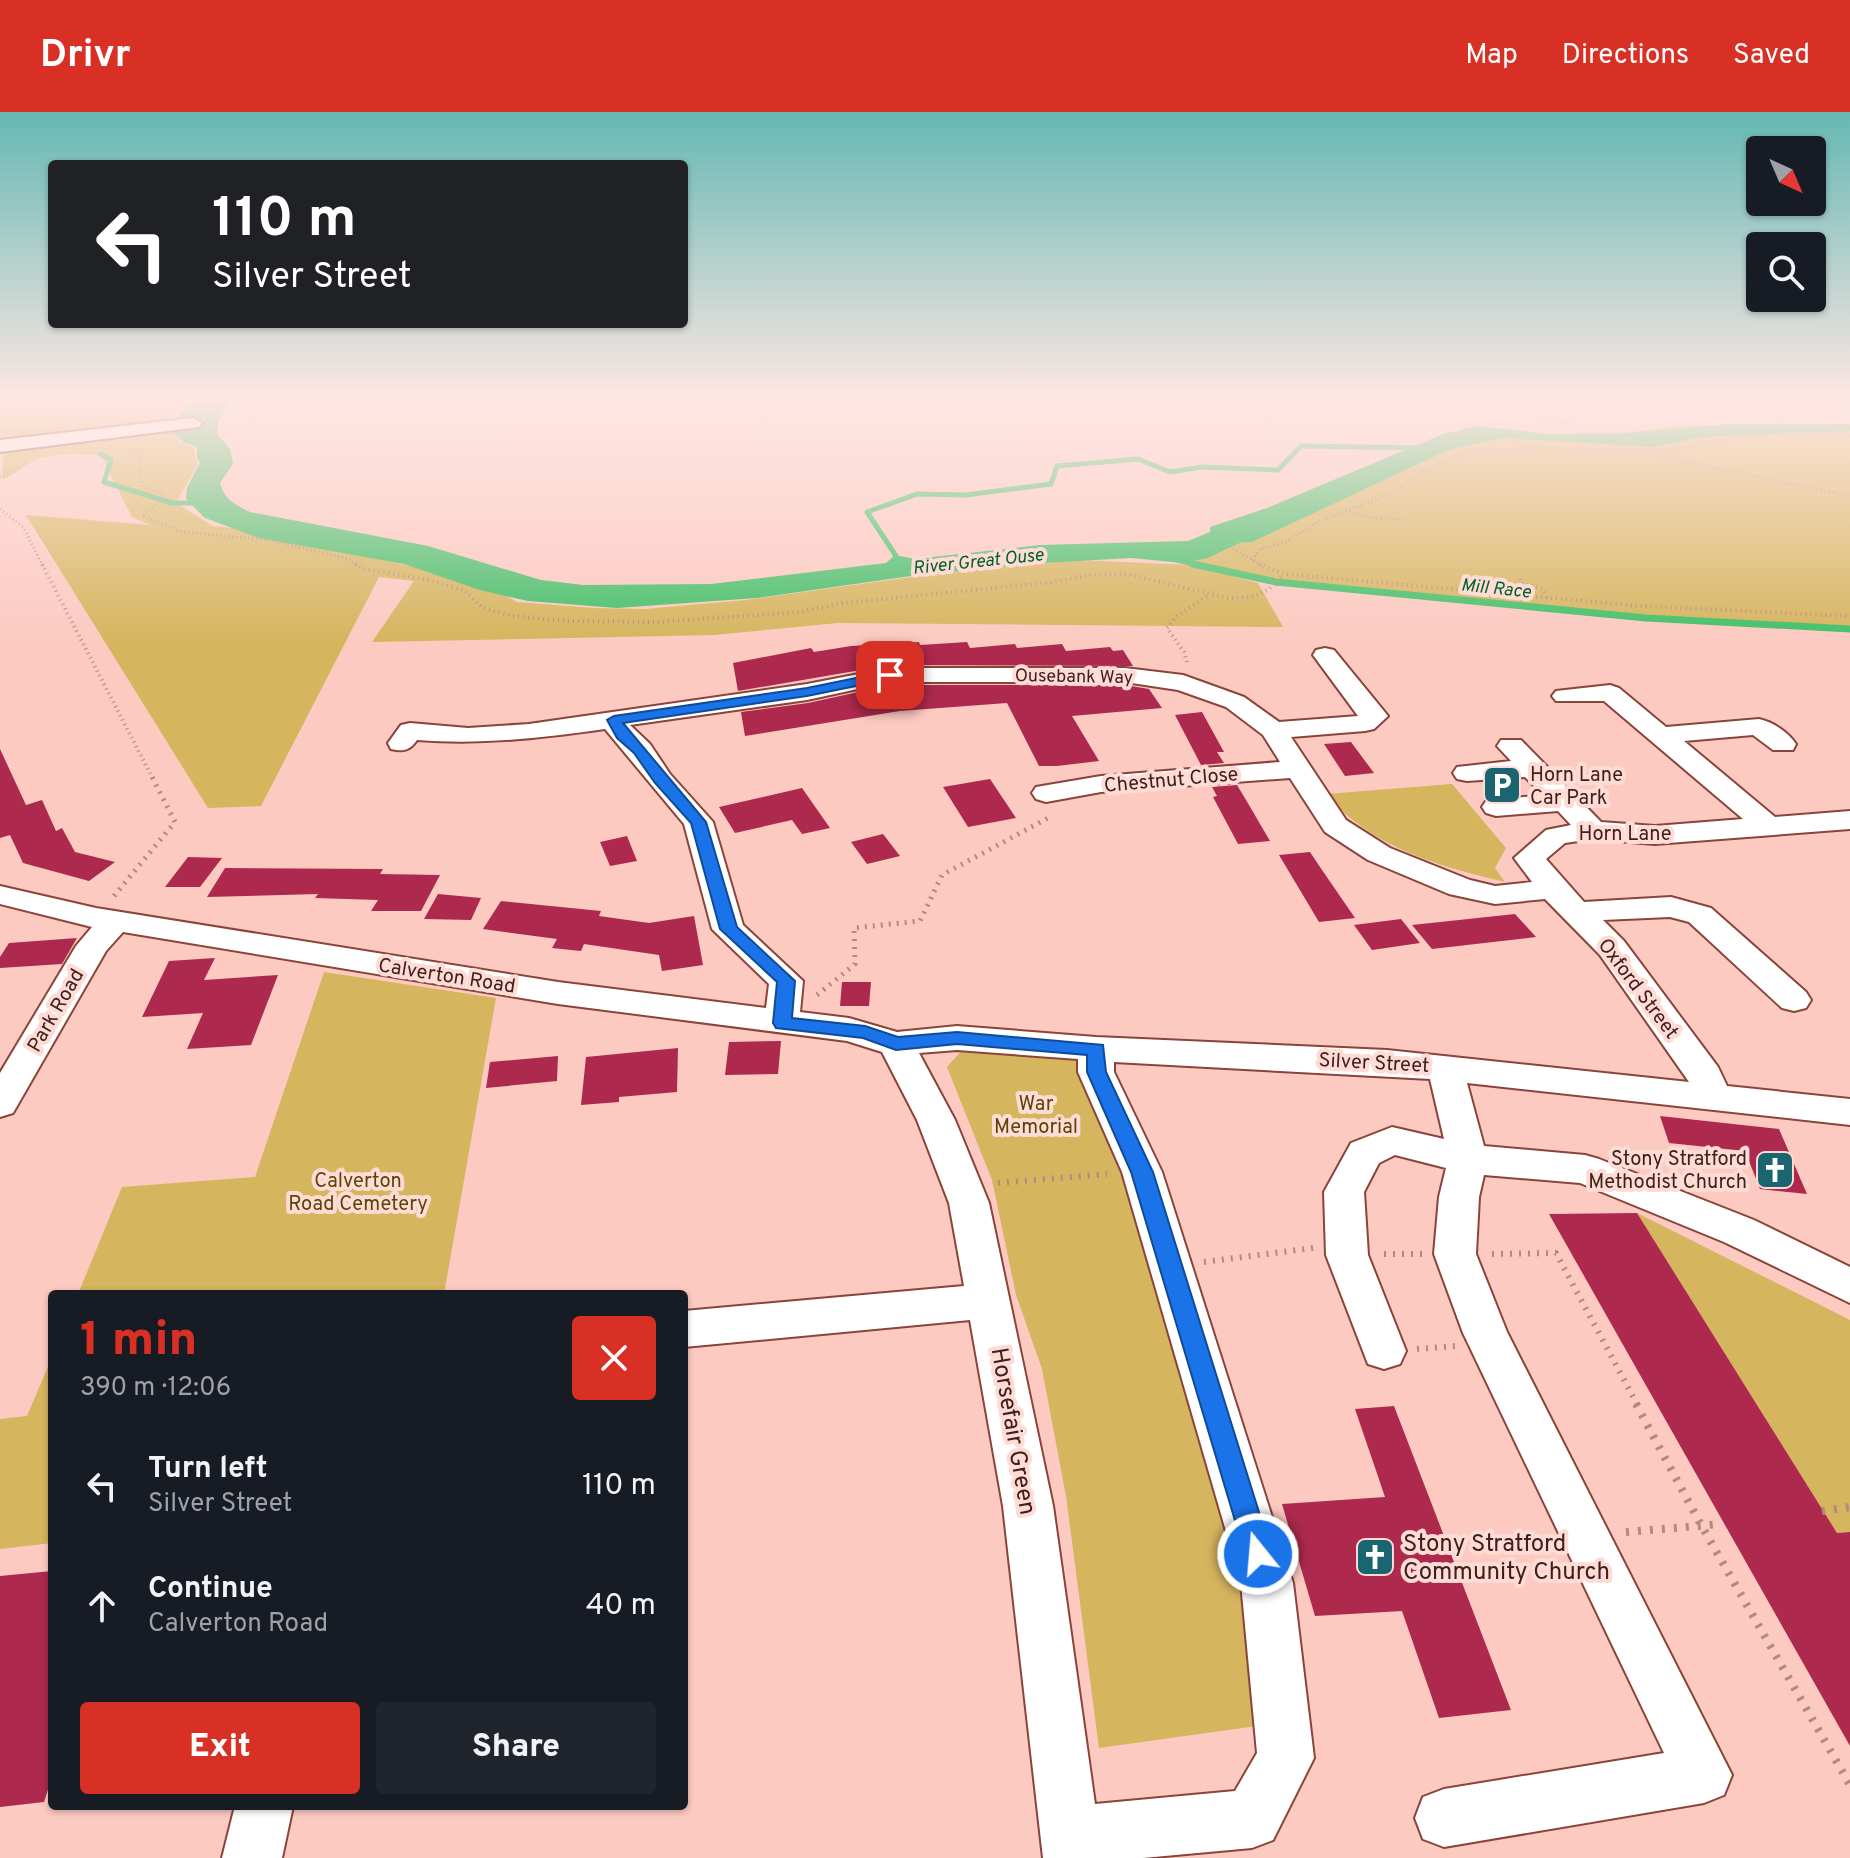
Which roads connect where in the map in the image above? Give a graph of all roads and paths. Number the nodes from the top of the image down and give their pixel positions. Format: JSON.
{"nodes":[{"id":1,"x":141,"y":479,"type":"edge"},
{"id":2,"x":1410,"y":479,"type":"edge"},
{"id":3,"x":1770,"y":479,"type":"edge"},
{"id":4,"x":1850,"y":496,"type":"edge"},
{"id":5,"x":0,"y":509,"type":"edge"},
{"id":6,"x":1345,"y":510,"type":"junction"},
{"id":7,"x":1405,"y":520,"type":"dead end"},
{"id":8,"x":1233,"y":548,"type":"dead end"},
{"id":9,"x":1252,"y":560,"type":"junction"},
{"id":10,"x":1284,"y":574,"type":"junction"},
{"id":11,"x":1520,"y":579,"type":"dead end"},
{"id":12,"x":1210,"y":594,"type":"junction"},
{"id":13,"x":1548,"y":598,"type":"junction"},
{"id":14,"x":1850,"y":616,"type":"edge"},
{"id":15,"x":1325,"y":655,"type":"dead end"},
{"id":16,"x":1183,"y":683,"type":"junction"},
{"id":17,"x":1645,"y":690,"type":"dead end"},
{"id":18,"x":1610,"y":693,"type":"junction"},
{"id":19,"x":1565,"y":696,"type":"dead end"},
{"id":20,"x":614,"y":720,"type":"junction"},
{"id":21,"x":1273,"y":730,"type":"junction"},
{"id":22,"x":409,"y":732,"type":"dead end"},
{"id":23,"x":1660,"y":735,"type":"junction"},
{"id":24,"x":1783,"y":744,"type":"dead end"},
{"id":25,"x":1511,"y":746,"type":"dead end"},
{"id":26,"x":1532,"y":768,"type":"junction"},
{"id":27,"x":1297,"y":769,"type":"junction"},
{"id":28,"x":1467,"y":773,"type":"dead end"},
{"id":29,"x":1101,"y":784,"type":"junction"},
{"id":30,"x":1046,"y":793,"type":"dead end"},
{"id":31,"x":1566,"y":802,"type":"junction"},
{"id":32,"x":1496,"y":807,"type":"dead end"},
{"id":33,"x":1845,"y":825,"type":"edge"},
{"id":34,"x":1768,"y":826,"type":"junction"},
{"id":35,"x":1592,"y":830,"type":"junction"},
{"id":36,"x":0,"y":895,"type":"edge"},
{"id":37,"x":1565,"y":901,"type":"junction"},
{"id":38,"x":106,"y":920,"type":"junction"},
{"id":39,"x":1794,"y":1000,"type":"dead end"},
{"id":40,"x":782,"y":1023,"type":"junction"},
{"id":41,"x":896,"y":1044,"type":"junction"},
{"id":42,"x":1096,"y":1049,"type":"junction"},
{"id":43,"x":1445,"y":1067,"type":"junction"},
{"id":44,"x":1712,"y":1096,"type":"junction"},
{"id":45,"x":0,"y":1104,"type":"edge"},
{"id":46,"x":1850,"y":1112,"type":"edge"},
{"id":47,"x":1468,"y":1159,"type":"junction"},
{"id":48,"x":1142,"y":1172,"type":"junction"},
{"id":49,"x":965,"y":1186,"type":"junction"},
{"id":50,"x":1346,"y":1250,"type":"junction"},
{"id":51,"x":1455,"y":1254,"type":"junction"},
{"id":52,"x":1171,"y":1266,"type":"junction"},
{"id":53,"x":1850,"y":1286,"type":"edge"},
{"id":54,"x":990,"y":1301,"type":"junction"},
{"id":55,"x":688,"y":1329,"type":"edge"},
{"id":56,"x":1490,"y":1343,"type":"junction"},
{"id":57,"x":1384,"y":1351,"type":"joint"},
{"id":58,"x":1850,"y":1507,"type":"edge"},
{"id":59,"x":1822,"y":1511,"type":"dead end"},
{"id":60,"x":1720,"y":1524,"type":"dead end"},
{"id":61,"x":1701,"y":1525,"type":"junction"},
{"id":62,"x":1585,"y":1535,"type":"junction"},
{"id":63,"x":1850,"y":1785,"type":"edge"},
{"id":64,"x":263,"y":1810,"type":"edge"},
{"id":65,"x":1444,"y":1818,"type":"dead end"},
{"id":66,"x":1073,"y":1846,"type":"edge"},
{"id":67,"x":252,"y":1858,"type":"edge"}],
"edges":[{"from":1,"to":12,"type":"path"},
{"from":2,"to":6,"type":"path"},
{"from":3,"to":4,"type":"path"},
{"from":5,"to":38,"type":"path"},
{"from":6,"to":7,"type":"path"},
{"from":6,"to":9,"type":"path"},
{"from":8,"to":9,"type":"path"},
{"from":9,"to":10,"type":"path"},
{"from":10,"to":12,"type":"path"},
{"from":10,"to":13,"type":"path"},
{"from":11,"to":13,"type":"path"},
{"from":12,"to":16,"type":"path"},
{"from":13,"to":14,"type":"path"},
{"from":15,"to":21,"type":"street"},
{"from":16,"to":20,"type":"street","name":"Ousebank Way"},
{"from":16,"to":21,"type":"street","name":"Ousebank Way"},
{"from":17,"to":18,"type":"street"},
{"from":18,"to":19,"type":"street"},
{"from":18,"to":23,"type":"street"},
{"from":20,"to":22,"type":"street","name":"Ousebank Way"},
{"from":20,"to":40,"type":"street"},
{"from":21,"to":27,"type":"street","name":"Ousebank Way"},
{"from":23,"to":24,"type":"street"},
{"from":23,"to":34,"type":"street"},
{"from":25,"to":26,"type":"street"},
{"from":26,"to":28,"type":"street"},
{"from":26,"to":31,"type":"street"},
{"from":27,"to":29,"type":"street","name":"Chestnut Close"},
{"from":27,"to":37,"type":"street","name":"Ousebank Way"},
{"from":29,"to":30,"type":"street","name":"Chestnut Close"},
{"from":29,"to":40,"type":"path"},
{"from":31,"to":32,"type":"street"},
{"from":31,"to":35,"type":"street"},
{"from":33,"to":34,"type":"street","name":"Horn Lane"},
{"from":34,"to":35,"type":"street","name":"Horn Lane"},
{"from":35,"to":37,"type":"street","name":"Horn Lane"},
{"from":36,"to":38,"type":"street","name":"Calverton Road"},
{"from":37,"to":39,"type":"street","name":"Ousebank Way"},
{"from":37,"to":44,"type":"street","name":"Oxford Street"},
{"from":38,"to":40,"type":"street","name":"Calverton Road"},
{"from":38,"to":45,"type":"street","name":"Park Road"},
{"from":40,"to":41,"type":"street","name":"Calverton Road"},
{"from":41,"to":42,"type":"street","name":"Silver Street"},
{"from":41,"to":49,"type":"street","name":"Horsefair Green"},
{"from":42,"to":43,"type":"street","name":"Silver Street"},
{"from":42,"to":48,"type":"street","name":"Horsefair Green"},
{"from":43,"to":44,"type":"street","name":"Silver Street"},
{"from":43,"to":47,"type":"street"},
{"from":44,"to":46,"type":"street","name":"Silver Street"},
{"from":47,"to":50,"type":"street"},
{"from":47,"to":51,"type":"street"},
{"from":47,"to":53,"type":"street"},
{"from":48,"to":49,"type":"path"},
{"from":48,"to":52,"type":"street","name":"Horsefair Green"},
{"from":49,"to":54,"type":"street","name":"Horsefair Green"},
{"from":50,"to":51,"type":"path"},
{"from":50,"to":52,"type":"path"},
{"from":50,"to":57,"type":"street"},
{"from":51,"to":56,"type":"street"},
{"from":51,"to":61,"type":"path"},
{"from":52,"to":66,"type":"street","name":"Horsefair Green"},
{"from":54,"to":55,"type":"street"},
{"from":54,"to":66,"type":"street","name":"Horsefair Green"},
{"from":56,"to":57,"type":"path"},
{"from":56,"to":62,"type":"street"},
{"from":58,"to":59,"type":"path"},
{"from":60,"to":61,"type":"path"},
{"from":61,"to":62,"type":"path"},
{"from":61,"to":63,"type":"path"},
{"from":62,"to":65,"type":"street"},
{"from":64,"to":67,"type":"street"}]}
